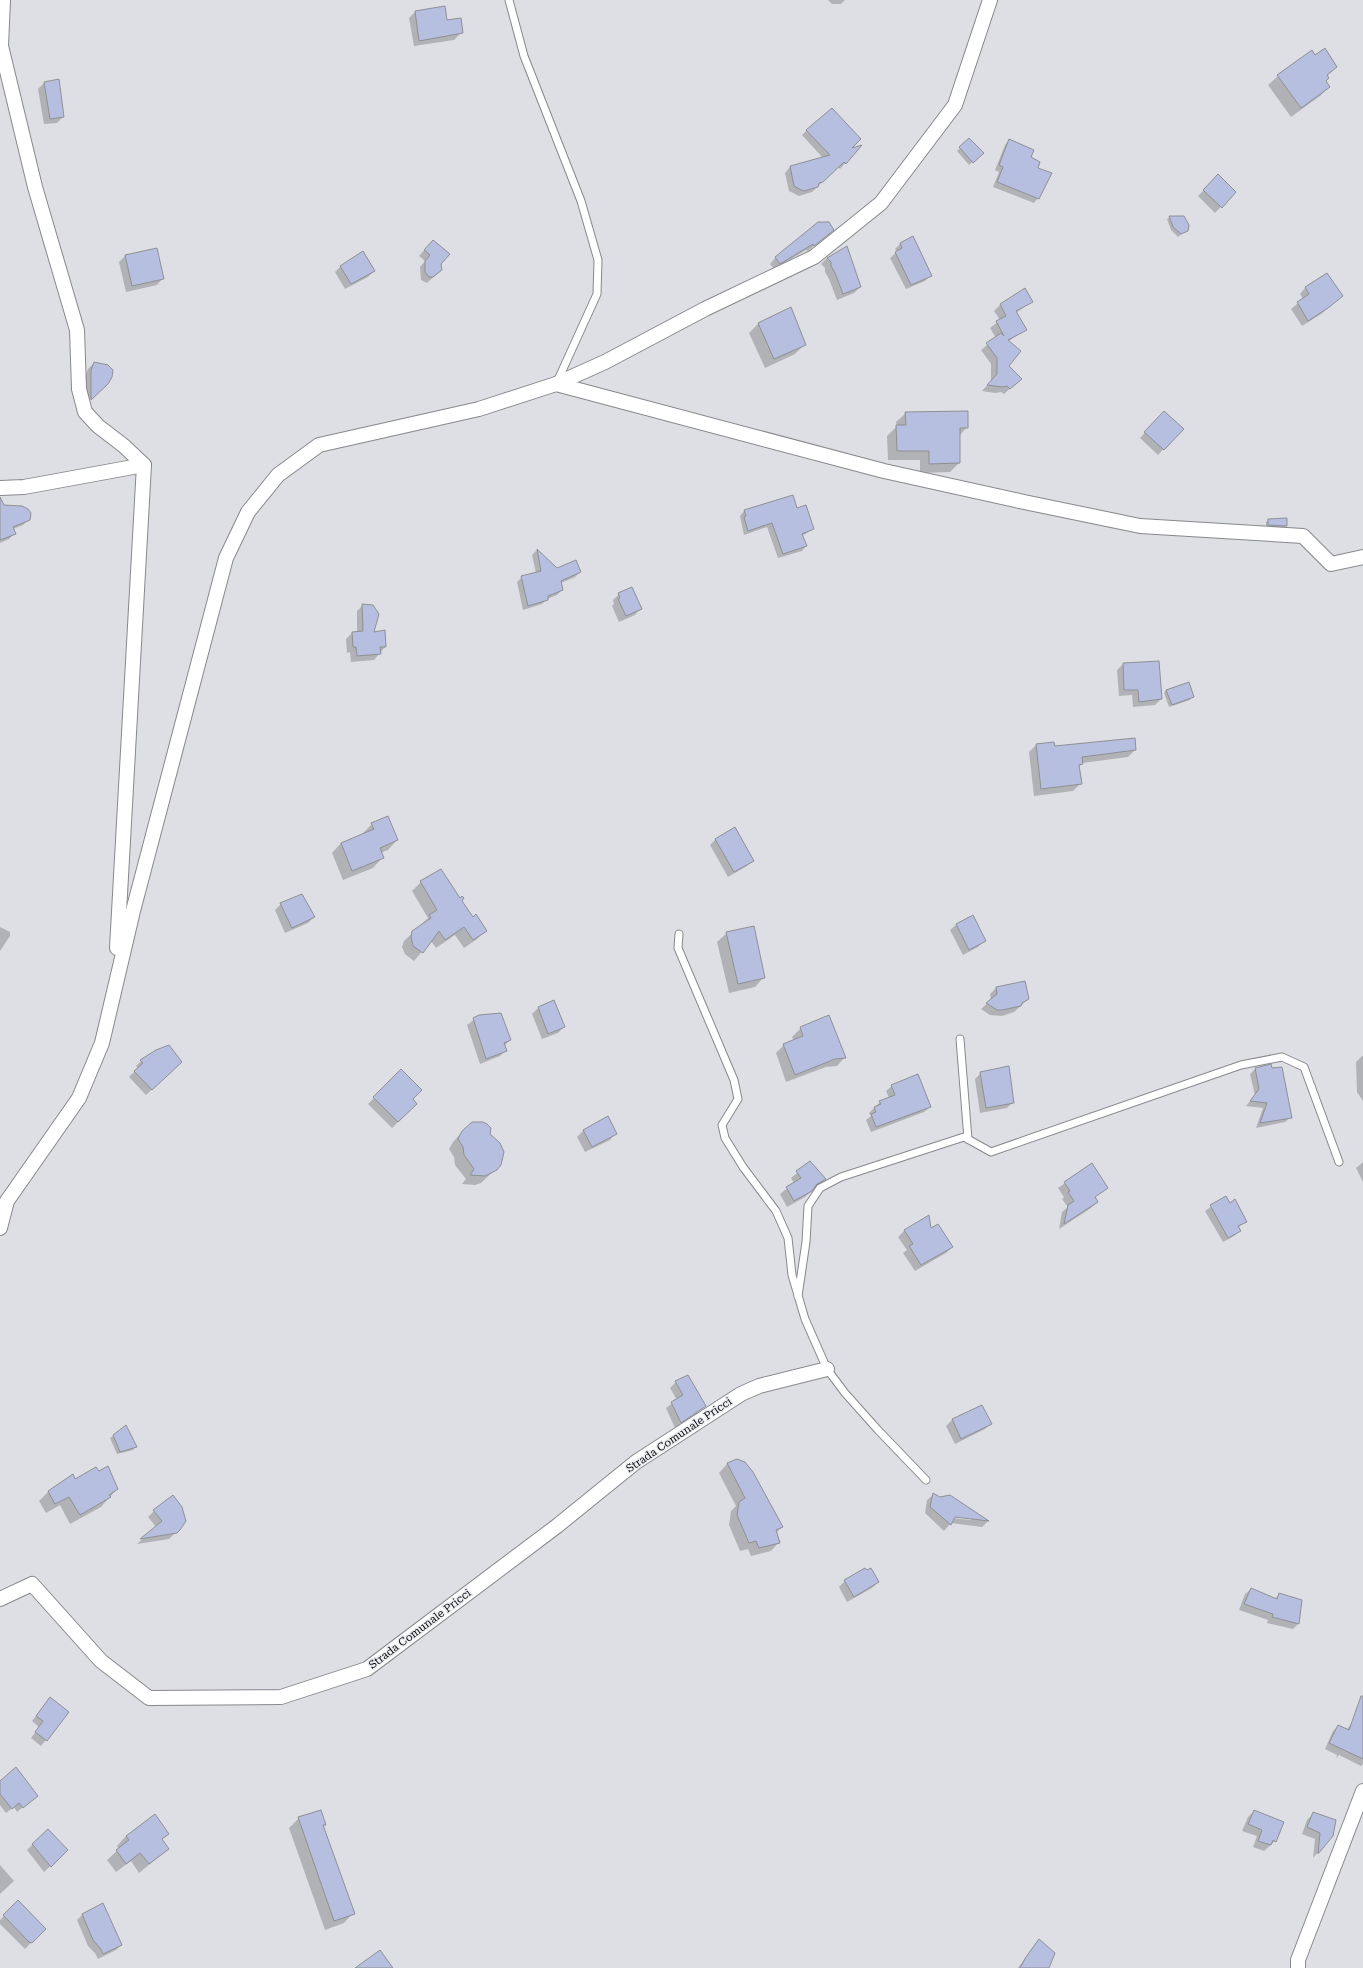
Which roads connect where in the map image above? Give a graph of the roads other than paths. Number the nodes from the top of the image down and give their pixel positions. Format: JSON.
{"nodes":[{"id":1,"x":3,"y":0,"type":"edge"},
{"id":2,"x":509,"y":0,"type":"edge"},
{"id":3,"x":990,"y":0,"type":"edge"},
{"id":4,"x":556,"y":384,"type":"junction"},
{"id":5,"x":144,"y":465,"type":"junction"},
{"id":6,"x":0,"y":488,"type":"edge"},
{"id":7,"x":1363,"y":557,"type":"edge"},
{"id":8,"x":679,"y":934,"type":"dead end"},
{"id":9,"x":115,"y":987,"type":"junction"},
{"id":10,"x":960,"y":1039,"type":"dead end"},
{"id":11,"x":968,"y":1139,"type":"junction"},
{"id":12,"x":1339,"y":1162,"type":"dead end"},
{"id":13,"x":0,"y":1228,"type":"edge"},
{"id":14,"x":798,"y":1296,"type":"junction"},
{"id":15,"x":827,"y":1369,"type":"junction"},
{"id":16,"x":926,"y":1480,"type":"dead end"},
{"id":17,"x":0,"y":1599,"type":"edge"},
{"id":18,"x":1363,"y":1791,"type":"edge"},
{"id":19,"x":1298,"y":1968,"type":"edge"}],
"edges":[{"from":1,"to":5,"type":"street"},
{"from":2,"to":4,"type":"lane"},
{"from":3,"to":4,"type":"street"},
{"from":4,"to":7,"type":"street"},
{"from":4,"to":9,"type":"street"},
{"from":5,"to":6,"type":"street"},
{"from":5,"to":9,"type":"street"},
{"from":8,"to":14,"type":"lane"},
{"from":9,"to":13,"type":"street"},
{"from":10,"to":11,"type":"lane"},
{"from":11,"to":12,"type":"lane"},
{"from":11,"to":14,"type":"lane"},
{"from":14,"to":15,"type":"lane"},
{"from":15,"to":16,"type":"lane"},
{"from":15,"to":17,"type":"street","name":"Strada Comunale Pricci"},
{"from":18,"to":19,"type":"street"}]}
